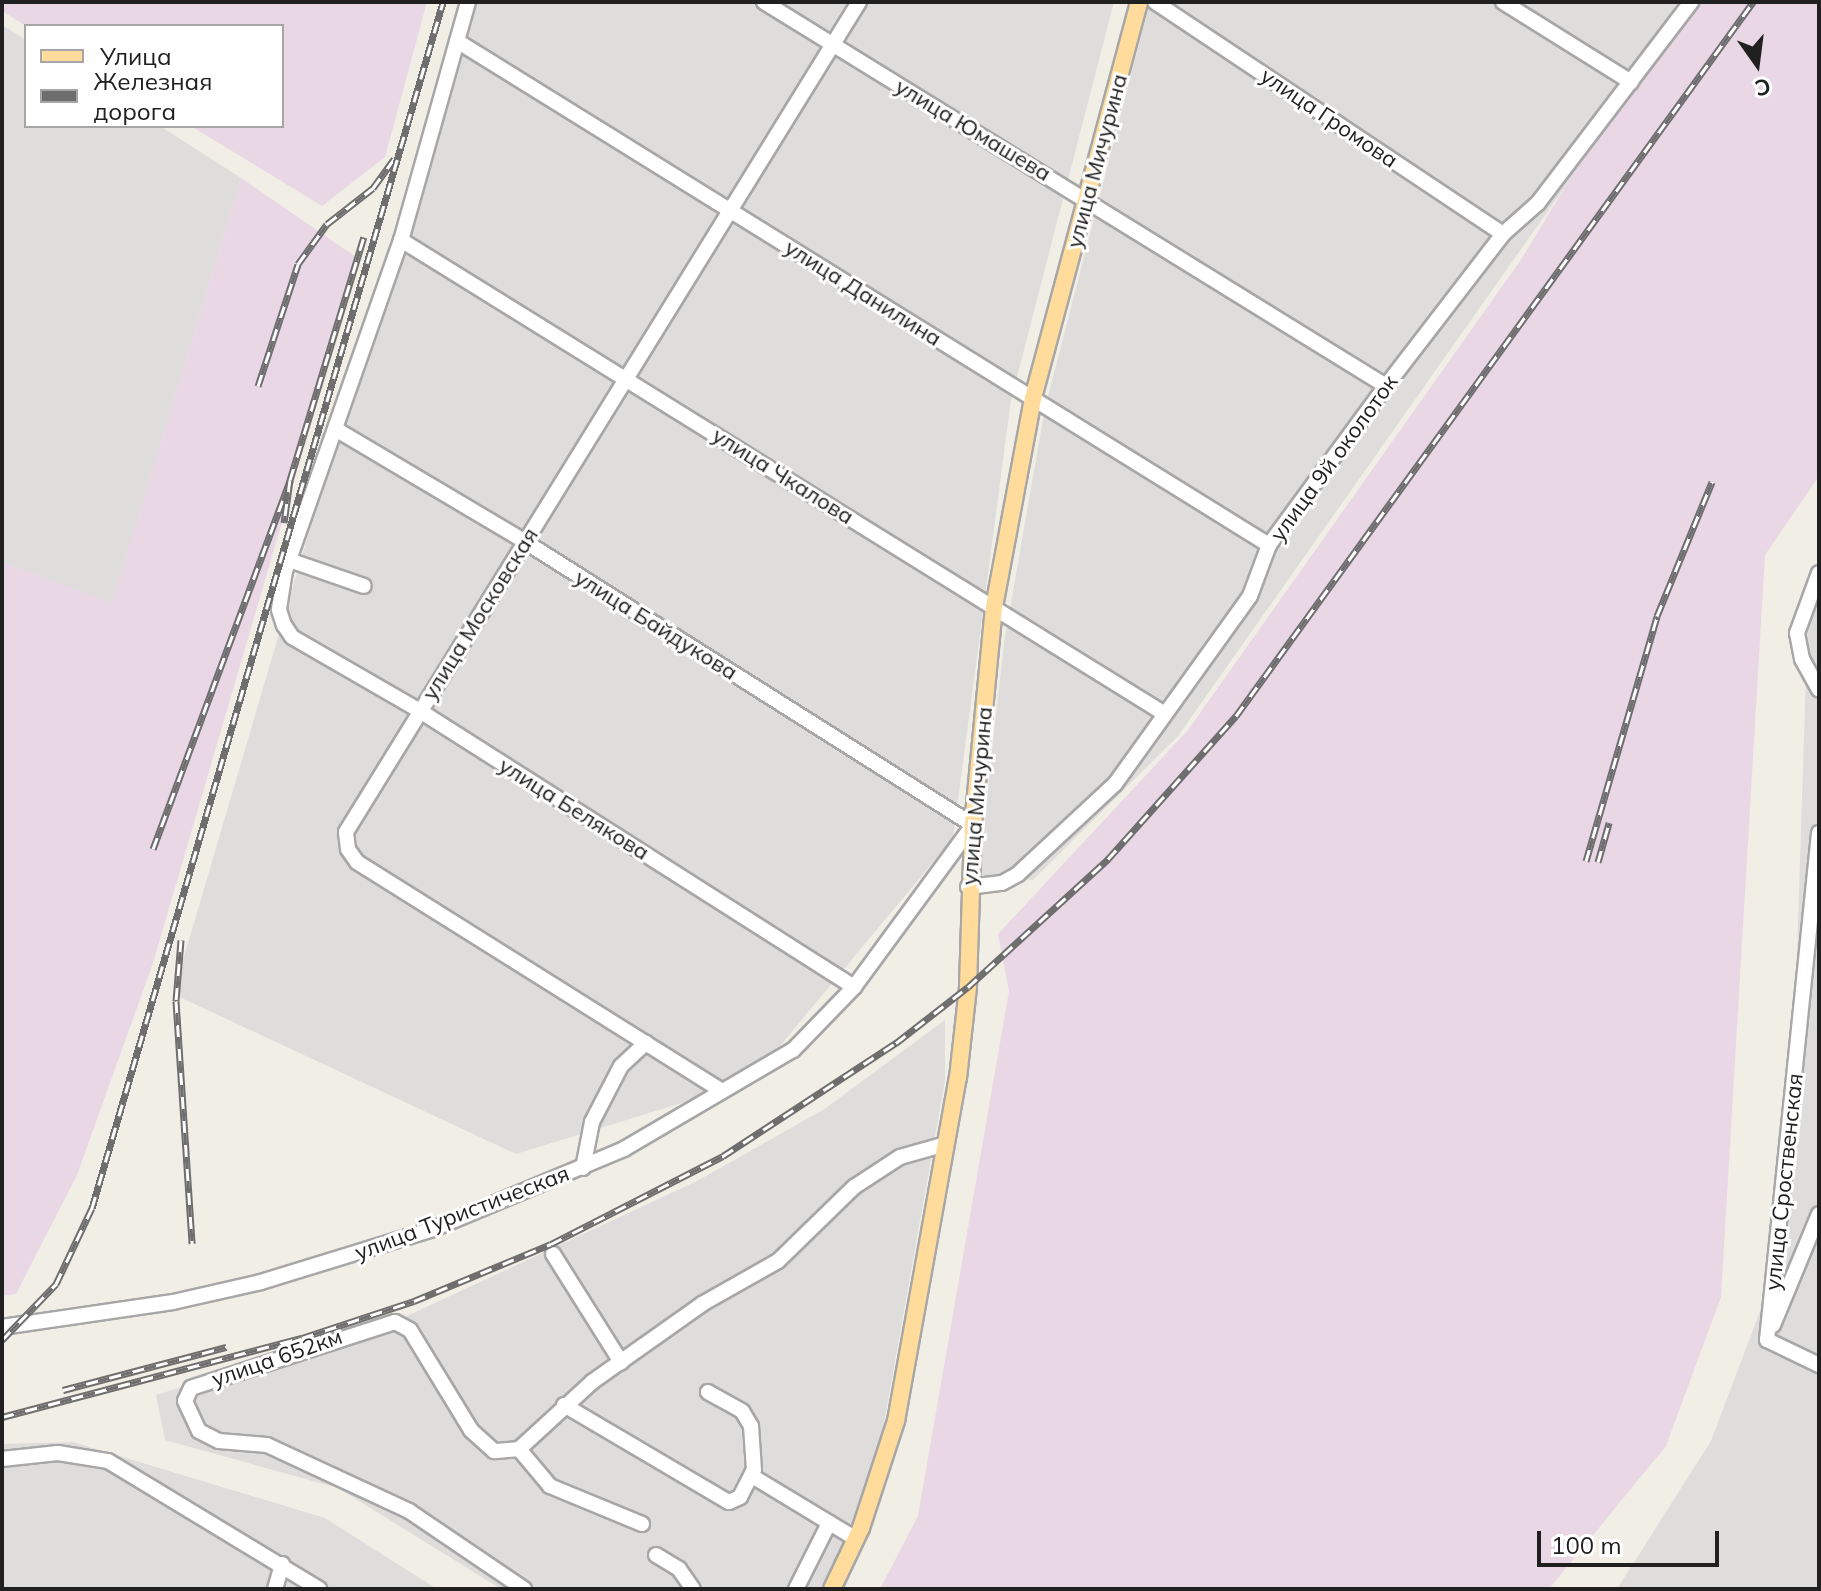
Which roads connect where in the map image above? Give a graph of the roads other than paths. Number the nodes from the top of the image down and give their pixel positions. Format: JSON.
{"nodes":[{"id":1,"x":468,"y":2,"type":"edge"},
{"id":2,"x":764,"y":2,"type":"edge"},
{"id":3,"x":859,"y":2,"type":"edge"},
{"id":4,"x":1139,"y":2,"type":"edge"},
{"id":5,"x":1155,"y":2,"type":"edge"},
{"id":6,"x":1503,"y":2,"type":"edge"},
{"id":7,"x":1691,"y":2,"type":"edge"},
{"id":8,"x":457,"y":41,"type":"junction"},
{"id":9,"x":833,"y":45,"type":"junction"},
{"id":10,"x":1631,"y":82,"type":"junction"},
{"id":11,"x":1086,"y":199,"type":"junction"},
{"id":12,"x":732,"y":211,"type":"junction"},
{"id":13,"x":1503,"y":234,"type":"junction"},
{"id":14,"x":401,"y":240,"type":"junction"},
{"id":15,"x":627,"y":379,"type":"junction"},
{"id":16,"x":1386,"y":386,"type":"junction"},
{"id":17,"x":1033,"y":398,"type":"junction"},
{"id":18,"x":337,"y":430,"type":"junction"},
{"id":19,"x":524,"y":541,"type":"junction"},
{"id":20,"x":1269,"y":545,"type":"junction"},
{"id":21,"x":289,"y":560,"type":"junction"},
{"id":22,"x":1819,"y":573,"type":"edge"},
{"id":23,"x":364,"y":586,"type":"dead end"},
{"id":24,"x":994,"y":607,"type":"junction"},
{"id":25,"x":1819,"y":690,"type":"edge"},
{"id":26,"x":420,"y":711,"type":"junction"},
{"id":27,"x":1165,"y":714,"type":"junction"},
{"id":28,"x":973,"y":825,"type":"junction"},
{"id":29,"x":1819,"y":833,"type":"edge"},
{"id":30,"x":968,"y":887,"type":"junction"},
{"id":31,"x":854,"y":987,"type":"junction"},
{"id":32,"x":646,"y":1043,"type":"junction"},
{"id":33,"x":722,"y":1091,"type":"junction"},
{"id":34,"x":942,"y":1145,"type":"junction"},
{"id":35,"x":583,"y":1168,"type":"junction"},
{"id":36,"x":1819,"y":1214,"type":"edge"},
{"id":37,"x":553,"y":1254,"type":"dead end"},
{"id":38,"x":2,"y":1327,"type":"edge"},
{"id":39,"x":1767,"y":1340,"type":"junction"},
{"id":40,"x":621,"y":1362,"type":"junction"},
{"id":41,"x":1819,"y":1365,"type":"edge"},
{"id":42,"x":708,"y":1392,"type":"dead end"},
{"id":43,"x":564,"y":1405,"type":"junction"},
{"id":44,"x":519,"y":1449,"type":"junction"},
{"id":45,"x":2,"y":1459,"type":"edge"},
{"id":46,"x":752,"y":1476,"type":"junction"},
{"id":47,"x":829,"y":1523,"type":"junction"},
{"id":48,"x":642,"y":1524,"type":"dead end"},
{"id":49,"x":856,"y":1539,"type":"junction"},
{"id":50,"x":656,"y":1555,"type":"dead end"},
{"id":51,"x":282,"y":1564,"type":"junction"},
{"id":52,"x":275,"y":1589,"type":"edge"},
{"id":53,"x":319,"y":1589,"type":"edge"},
{"id":54,"x":524,"y":1589,"type":"edge"},
{"id":55,"x":693,"y":1589,"type":"edge"},
{"id":56,"x":796,"y":1589,"type":"edge"},
{"id":57,"x":832,"y":1589,"type":"edge"}],
"edges":[{"from":1,"to":8,"type":"street"},
{"from":2,"to":9,"type":"street","name":"улица Юмашева"},
{"from":3,"to":9,"type":"street","name":"улица Московская"},
{"from":4,"to":11,"type":"main road","name":"улица Мичурина"},
{"from":5,"to":13,"type":"street","name":"улица Громова"},
{"from":6,"to":10,"type":"street"},
{"from":7,"to":10,"type":"street","name":"улица 9й околоток"},
{"from":8,"to":12,"type":"street","name":"улица Данилина"},
{"from":8,"to":14,"type":"street"},
{"from":9,"to":11,"type":"street","name":"улица Юмашева"},
{"from":9,"to":12,"type":"street","name":"улица Московская"},
{"from":10,"to":13,"type":"street","name":"улица 9й околоток"},
{"from":11,"to":16,"type":"street","name":"улица Юмашева"},
{"from":11,"to":17,"type":"main road","name":"улица Мичурина"},
{"from":12,"to":15,"type":"street","name":"улица Московская"},
{"from":12,"to":17,"type":"street","name":"улица Данилина"},
{"from":13,"to":16,"type":"street","name":"улица 9й околоток"},
{"from":14,"to":15,"type":"street","name":"улица Чкалова"},
{"from":14,"to":18,"type":"street"},
{"from":15,"to":19,"type":"street","name":"улица Московская"},
{"from":15,"to":24,"type":"street","name":"улица Чкалова"},
{"from":16,"to":20,"type":"street","name":"улица 9й околоток"},
{"from":17,"to":20,"type":"street","name":"улица Данилина"},
{"from":17,"to":24,"type":"main road","name":"улица Мичурина"},
{"from":18,"to":19,"type":"street","name":"улица Байдукова"},
{"from":18,"to":21,"type":"street"},
{"from":19,"to":26,"type":"street","name":"улица Московская"},
{"from":19,"to":28,"type":"street","name":"улица Байдукова"},
{"from":20,"to":27,"type":"street","name":"улица 9й околоток"},
{"from":21,"to":23,"type":"street"},
{"from":21,"to":26,"type":"street","name":"улица Белякова"},
{"from":22,"to":25,"type":"street"},
{"from":24,"to":27,"type":"street","name":"улица Чкалова"},
{"from":24,"to":28,"type":"main road","name":"улица Мичурина"},
{"from":26,"to":31,"type":"street","name":"улица Белякова"},
{"from":26,"to":32,"type":"street","name":"улица Московская"},
{"from":27,"to":30,"type":"street","name":"улица 9й околоток"},
{"from":28,"to":30,"type":"main road","name":"улица Мичурина"},
{"from":28,"to":31,"type":"street","name":"улица Туристическая"},
{"from":29,"to":39,"type":"street","name":"улица Сроственская"},
{"from":30,"to":34,"type":"main road","name":"улица Мичурина"},
{"from":31,"to":33,"type":"street","name":"улица Туристическая"},
{"from":32,"to":33,"type":"street","name":"улица Московская"},
{"from":32,"to":35,"type":"street"},
{"from":33,"to":35,"type":"street","name":"улица Туристическая"},
{"from":34,"to":40,"type":"street"},
{"from":34,"to":49,"type":"main road","name":"улица Мичурина"},
{"from":35,"to":38,"type":"street","name":"улица Туристическая"},
{"from":36,"to":39,"type":"street"},
{"from":37,"to":40,"type":"street"},
{"from":39,"to":41,"type":"street"},
{"from":40,"to":43,"type":"street"},
{"from":42,"to":46,"type":"street"},
{"from":43,"to":44,"type":"street"},
{"from":43,"to":46,"type":"street"},
{"from":44,"to":48,"type":"street"},
{"from":44,"to":54,"type":"street","name":"улица 652км"},
{"from":45,"to":51,"type":"street"},
{"from":46,"to":47,"type":"street"},
{"from":47,"to":49,"type":"street"},
{"from":47,"to":56,"type":"street"},
{"from":49,"to":57,"type":"main road","name":"улица Мичурина"},
{"from":50,"to":55,"type":"street"},
{"from":51,"to":52,"type":"street"},
{"from":51,"to":53,"type":"street"}]}
